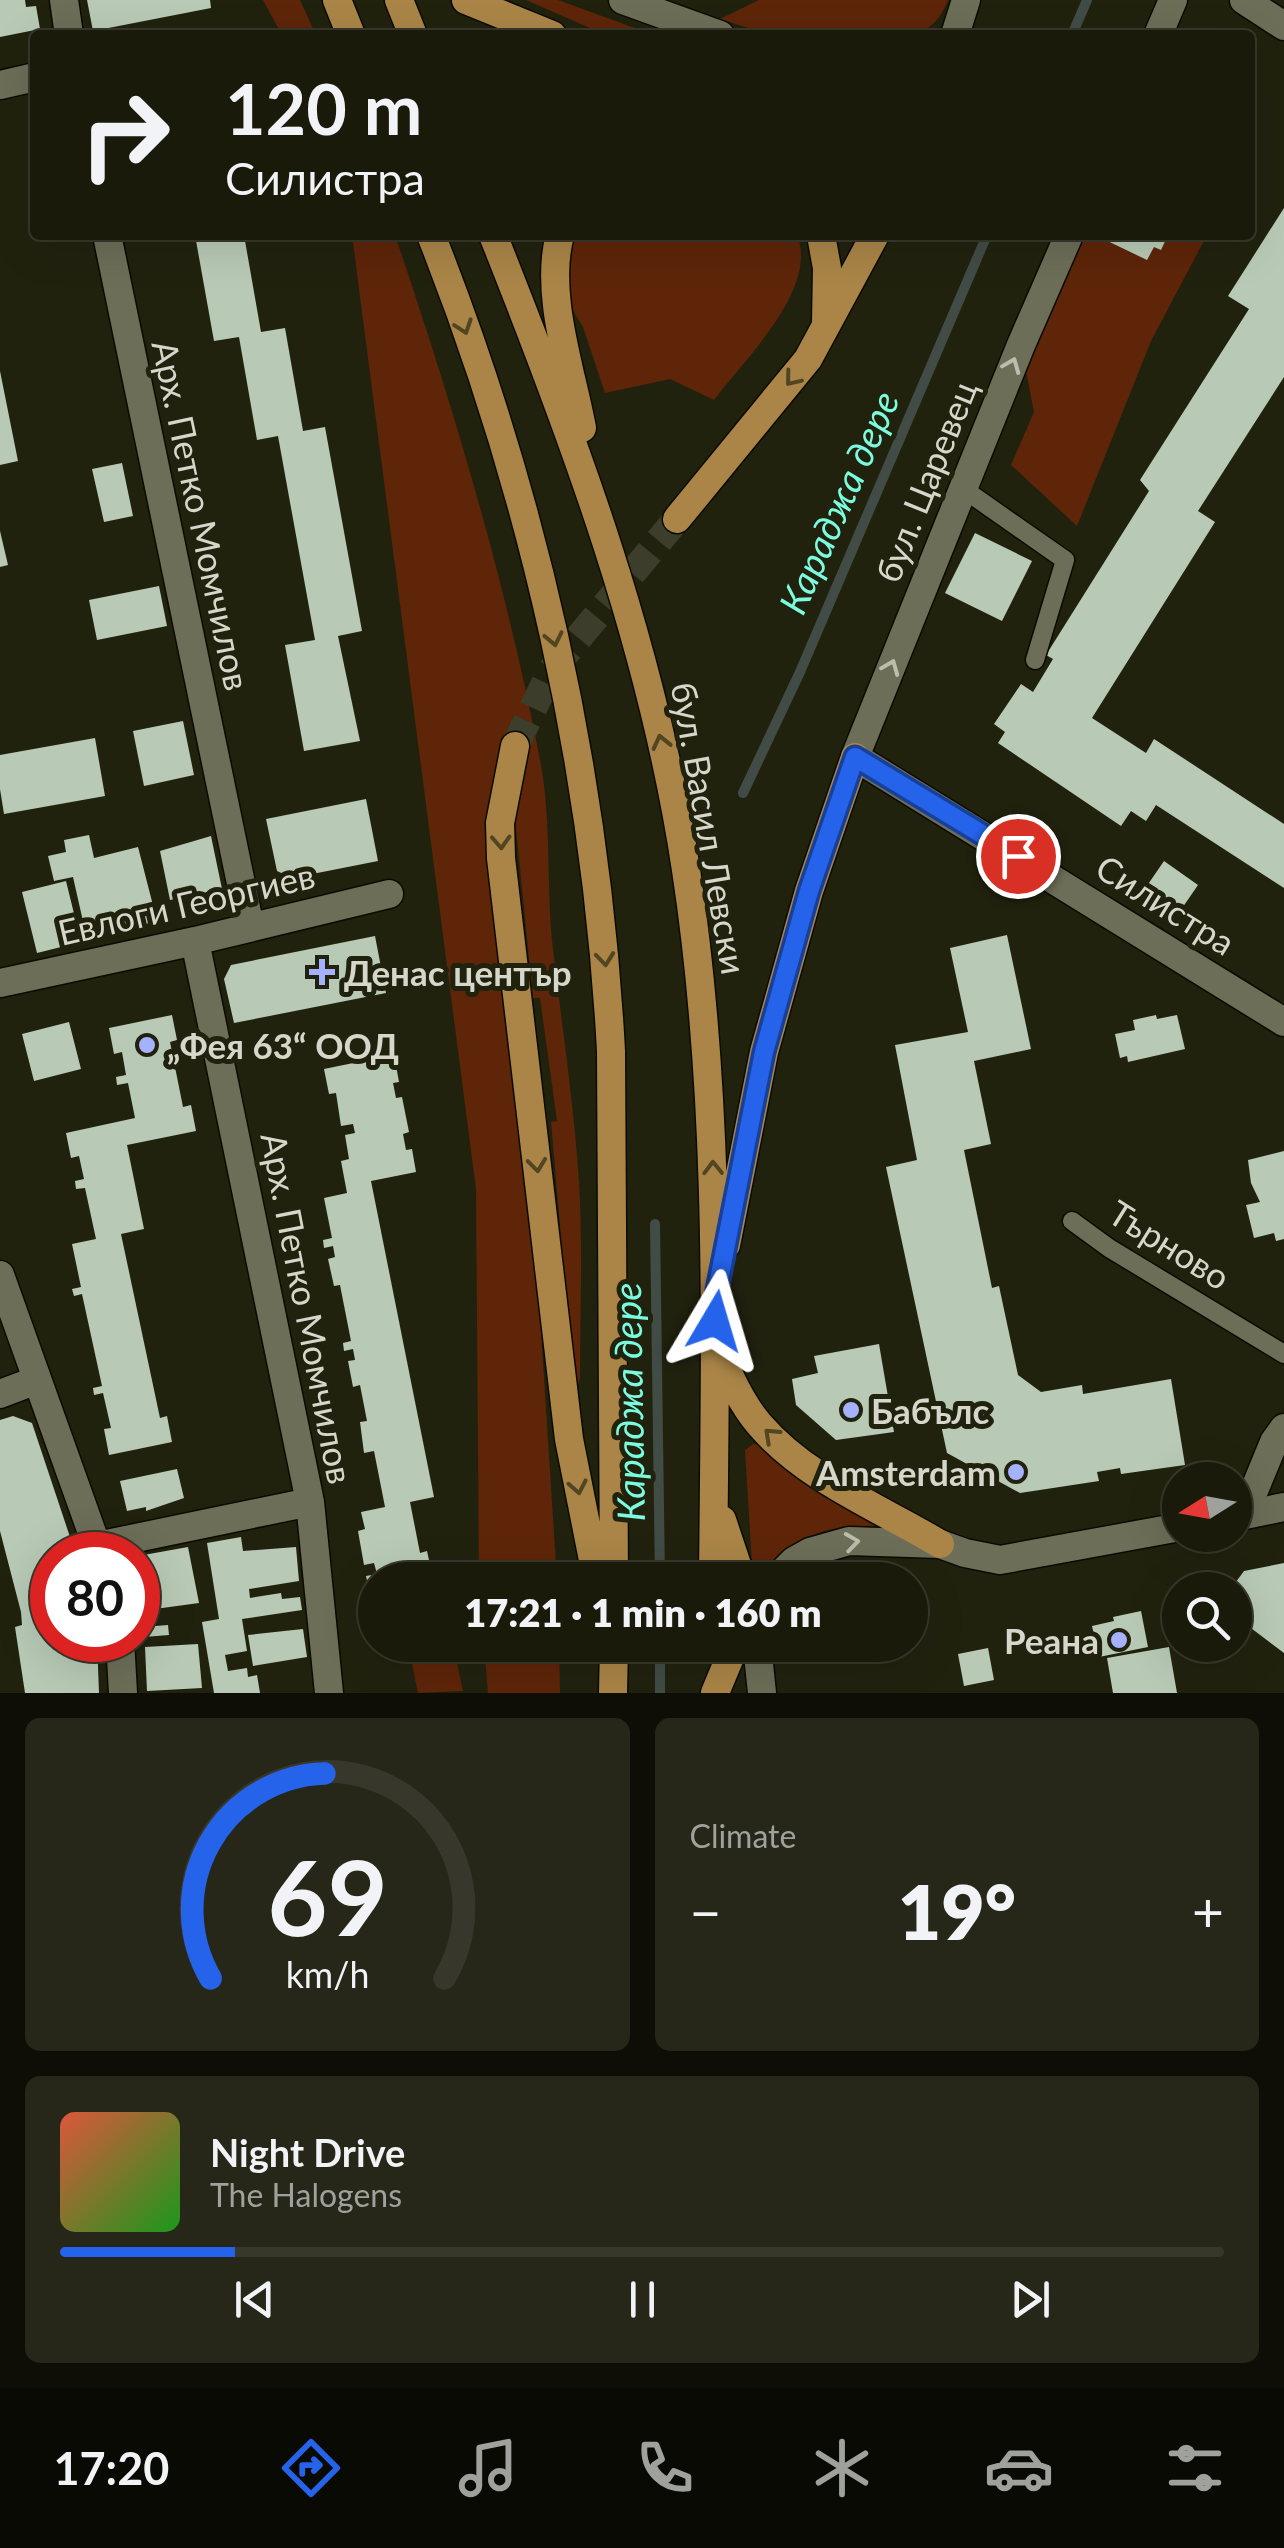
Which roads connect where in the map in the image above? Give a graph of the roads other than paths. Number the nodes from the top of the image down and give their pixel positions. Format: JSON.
{"nodes":[{"id":1,"x":64,"y":0,"type":"edge"},
{"id":2,"x":337,"y":0,"type":"edge"},
{"id":3,"x":399,"y":0,"type":"edge"},
{"id":4,"x":466,"y":0,"type":"edge"},
{"id":5,"x":623,"y":0,"type":"edge"},
{"id":6,"x":966,"y":0,"type":"edge"},
{"id":7,"x":1173,"y":0,"type":"edge"},
{"id":8,"x":1244,"y":0,"type":"edge"},
{"id":9,"x":1284,"y":26,"type":"edge"},
{"id":10,"x":68,"y":30,"type":"edge"},
{"id":11,"x":349,"y":30,"type":"edge"},
{"id":12,"x":411,"y":30,"type":"edge"},
{"id":13,"x":540,"y":30,"type":"edge"},
{"id":14,"x":706,"y":30,"type":"edge"},
{"id":15,"x":956,"y":30,"type":"edge"},
{"id":16,"x":1160,"y":30,"type":"edge"},
{"id":17,"x":30,"y":79,"type":"edge"},
{"id":18,"x":0,"y":84,"type":"edge"},
{"id":19,"x":108,"y":240,"type":"edge"},
{"id":20,"x":433,"y":240,"type":"edge"},
{"id":21,"x":495,"y":240,"type":"edge"},
{"id":22,"x":559,"y":240,"type":"edge"},
{"id":23,"x":822,"y":240,"type":"edge"},
{"id":24,"x":873,"y":240,"type":"edge"},
{"id":25,"x":1067,"y":240,"type":"edge"},
{"id":26,"x":826,"y":332,"type":"junction"},
{"id":27,"x":962,"y":488,"type":"junction"},
{"id":28,"x":600,"y":517,"type":"junction"},
{"id":29,"x":678,"y":519,"type":"tunnel mouth"},
{"id":30,"x":1035,"y":660,"type":"dead end"},
{"id":31,"x":515,"y":746,"type":"tunnel mouth"},
{"id":32,"x":855,"y":757,"type":"junction"},
{"id":33,"x":390,"y":894,"type":"dead end"},
{"id":34,"x":250,"y":927,"type":"junction"},
{"id":35,"x":196,"y":941,"type":"junction"},
{"id":36,"x":0,"y":983,"type":"edge"},
{"id":37,"x":1284,"y":1022,"type":"edge"},
{"id":38,"x":1072,"y":1221,"type":"dead end"},
{"id":39,"x":0,"y":1275,"type":"edge"},
{"id":40,"x":715,"y":1300,"type":"junction"},
{"id":41,"x":714,"y":1342,"type":"junction"},
{"id":42,"x":1284,"y":1354,"type":"edge"},
{"id":43,"x":37,"y":1380,"type":"junction"},
{"id":44,"x":0,"y":1394,"type":"edge"},
{"id":45,"x":1284,"y":1428,"type":"edge"},
{"id":46,"x":1252,"y":1490,"type":"edge"},
{"id":47,"x":713,"y":1496,"type":"junction"},
{"id":48,"x":310,"y":1502,"type":"junction"},
{"id":49,"x":1284,"y":1507,"type":"edge"},
{"id":50,"x":1252,"y":1514,"type":"edge"},
{"id":51,"x":1162,"y":1530,"type":"edge"},
{"id":52,"x":92,"y":1532,"type":"edge"},
{"id":53,"x":160,"y":1536,"type":"edge"},
{"id":54,"x":940,"y":1544,"type":"junction"},
{"id":55,"x":592,"y":1562,"type":"edge"},
{"id":56,"x":614,"y":1562,"type":"edge"},
{"id":57,"x":712,"y":1562,"type":"edge"},
{"id":58,"x":736,"y":1562,"type":"edge"},
{"id":59,"x":792,"y":1562,"type":"edge"},
{"id":60,"x":121,"y":1662,"type":"edge"},
{"id":61,"x":712,"y":1662,"type":"edge"},
{"id":62,"x":727,"y":1662,"type":"edge"},
{"id":63,"x":759,"y":1662,"type":"edge"},
{"id":64,"x":123,"y":1693,"type":"edge"},
{"id":65,"x":329,"y":1693,"type":"edge"},
{"id":66,"x":713,"y":1693,"type":"edge"},
{"id":67,"x":762,"y":1693,"type":"edge"}],
"edges":[{"from":1,"to":10,"type":"street"},
{"from":2,"to":11,"type":"highway"},
{"from":3,"to":12,"type":"highway"},
{"from":4,"to":13,"type":"highway"},
{"from":5,"to":14,"type":"street"},
{"from":6,"to":15,"type":"street"},
{"from":7,"to":16,"type":"street"},
{"from":8,"to":9,"type":"street"},
{"from":17,"to":18,"type":"street"},
{"from":19,"to":34,"type":"street","name":"Арх. Петко Момчилов"},
{"from":20,"to":56,"type":"highway","one_way":true},
{"from":21,"to":28,"type":"highway","name":"бул. Васил Левски"},
{"from":22,"to":28,"type":"highway"},
{"from":23,"to":26,"type":"highway"},
{"from":24,"to":26,"type":"highway"},
{"from":27,"to":25,"type":"street","name":"бул. Царевец","one_way":true},
{"from":26,"to":29,"type":"highway","one_way":true},
{"from":27,"to":30,"type":"lane"},
{"from":32,"to":27,"type":"street","name":"бул. Царевец","one_way":true},
{"from":40,"to":28,"type":"highway","name":"бул. Васил Левски","one_way":true},
{"from":31,"to":55,"type":"highway","one_way":true},
{"from":32,"to":37,"type":"street","name":"Силистра"},
{"from":32,"to":40,"type":"highway"},
{"from":33,"to":34,"type":"street","name":"Евлоги Георгиев"},
{"from":34,"to":35,"type":"street","name":"Евлоги Георгиев"},
{"from":35,"to":36,"type":"street","name":"Евлоги Георгиев"},
{"from":35,"to":48,"type":"street","name":"Арх. Петко Момчилов"},
{"from":38,"to":42,"type":"lane","name":"Търново"},
{"from":39,"to":43,"type":"street"},
{"from":40,"to":41,"type":"highway","name":"бул. Васил Левски"},
{"from":41,"to":47,"type":"highway","name":"бул. Васил Левски"},
{"from":54,"to":41,"type":"highway","one_way":true},
{"from":43,"to":44,"type":"street"},
{"from":43,"to":52,"type":"street"},
{"from":45,"to":46,"type":"street"},
{"from":47,"to":57,"type":"highway","name":"бул. Васил Левски"},
{"from":47,"to":58,"type":"highway"},
{"from":48,"to":53,"type":"street"},
{"from":48,"to":65,"type":"street","name":"Арх. Петко Момчилов"},
{"from":49,"to":50,"type":"street"},
{"from":51,"to":54,"type":"street"},
{"from":59,"to":54,"type":"street","one_way":true},
{"from":60,"to":64,"type":"street"},
{"from":61,"to":66,"type":"highway"},
{"from":62,"to":66,"type":"highway"},
{"from":63,"to":67,"type":"street"}]}
